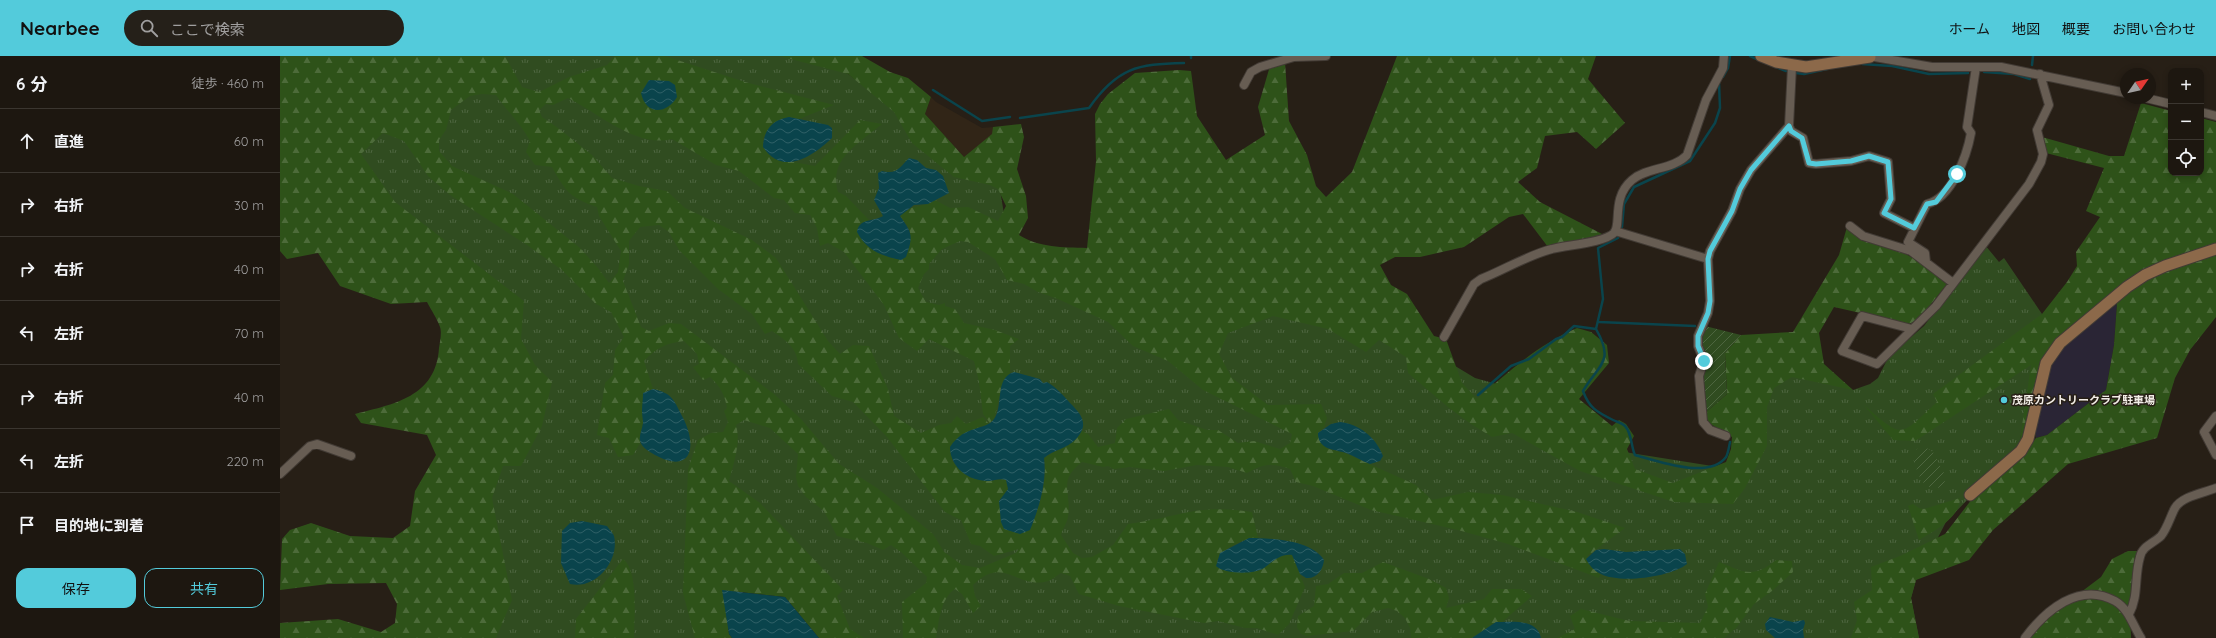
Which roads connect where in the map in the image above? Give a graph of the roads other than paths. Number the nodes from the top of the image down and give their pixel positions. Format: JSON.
{"nodes":[{"id":1,"x":1326,"y":56,"type":"edge"},
{"id":2,"x":1724,"y":56,"type":"edge"},
{"id":3,"x":1760,"y":56,"type":"edge"},
{"id":4,"x":1869,"y":57,"type":"edge"},
{"id":5,"x":1792,"y":66,"type":"junction"},
{"id":6,"x":1976,"y":67,"type":"junction"},
{"id":7,"x":2040,"y":74,"type":"junction"},
{"id":8,"x":1244,"y":85,"type":"dead end"},
{"id":9,"x":2120,"y":92,"type":"edge"},
{"id":10,"x":2156,"y":100,"type":"edge"},
{"id":11,"x":2168,"y":103,"type":"edge"},
{"id":12,"x":2204,"y":113,"type":"edge"},
{"id":13,"x":2216,"y":116,"type":"edge"},
{"id":14,"x":1789,"y":126,"type":"junction"},
{"id":15,"x":1850,"y":226,"type":"dead end"},
{"id":16,"x":1914,"y":228,"type":"junction"},
{"id":17,"x":1615,"y":231,"type":"junction"},
{"id":18,"x":2216,"y":249,"type":"edge"},
{"id":19,"x":1708,"y":259,"type":"junction"},
{"id":20,"x":1926,"y":262,"type":"junction"},
{"id":21,"x":1953,"y":283,"type":"junction"},
{"id":22,"x":1912,"y":329,"type":"junction"},
{"id":23,"x":1444,"y":337,"type":"dead end"},
{"id":24,"x":2216,"y":416,"type":"edge"},
{"id":25,"x":1726,"y":436,"type":"dead end"},
{"id":26,"x":2216,"y":454,"type":"edge"},
{"id":27,"x":351,"y":456,"type":"dead end"},
{"id":28,"x":280,"y":474,"type":"edge"},
{"id":29,"x":2216,"y":488,"type":"edge"},
{"id":30,"x":1970,"y":495,"type":"dead end"},
{"id":31,"x":2129,"y":614,"type":"junction"},
{"id":32,"x":2025,"y":638,"type":"edge"},
{"id":33,"x":2141,"y":638,"type":"edge"}],
"edges":[{"from":1,"to":8,"type":"street"},
{"from":2,"to":17,"type":"street"},
{"from":3,"to":5,"type":"street"},
{"from":4,"to":5,"type":"street"},
{"from":4,"to":6,"type":"street"},
{"from":5,"to":14,"type":"street"},
{"from":6,"to":7,"type":"street"},
{"from":6,"to":16,"type":"street"},
{"from":7,"to":9,"type":"street"},
{"from":7,"to":21,"type":"street"},
{"from":10,"to":11,"type":"street"},
{"from":12,"to":13,"type":"street"},
{"from":14,"to":16,"type":"street"},
{"from":14,"to":19,"type":"street"},
{"from":15,"to":20,"type":"street"},
{"from":16,"to":20,"type":"street"},
{"from":17,"to":19,"type":"street"},
{"from":17,"to":23,"type":"street"},
{"from":18,"to":30,"type":"street"},
{"from":19,"to":25,"type":"street"},
{"from":20,"to":21,"type":"street"},
{"from":21,"to":22,"type":"street"},
{"from":22,"to":22,"type":"street"},
{"from":24,"to":26,"type":"street"},
{"from":27,"to":28,"type":"street"},
{"from":29,"to":31,"type":"street"},
{"from":31,"to":32,"type":"street"},
{"from":31,"to":33,"type":"street"}]}
